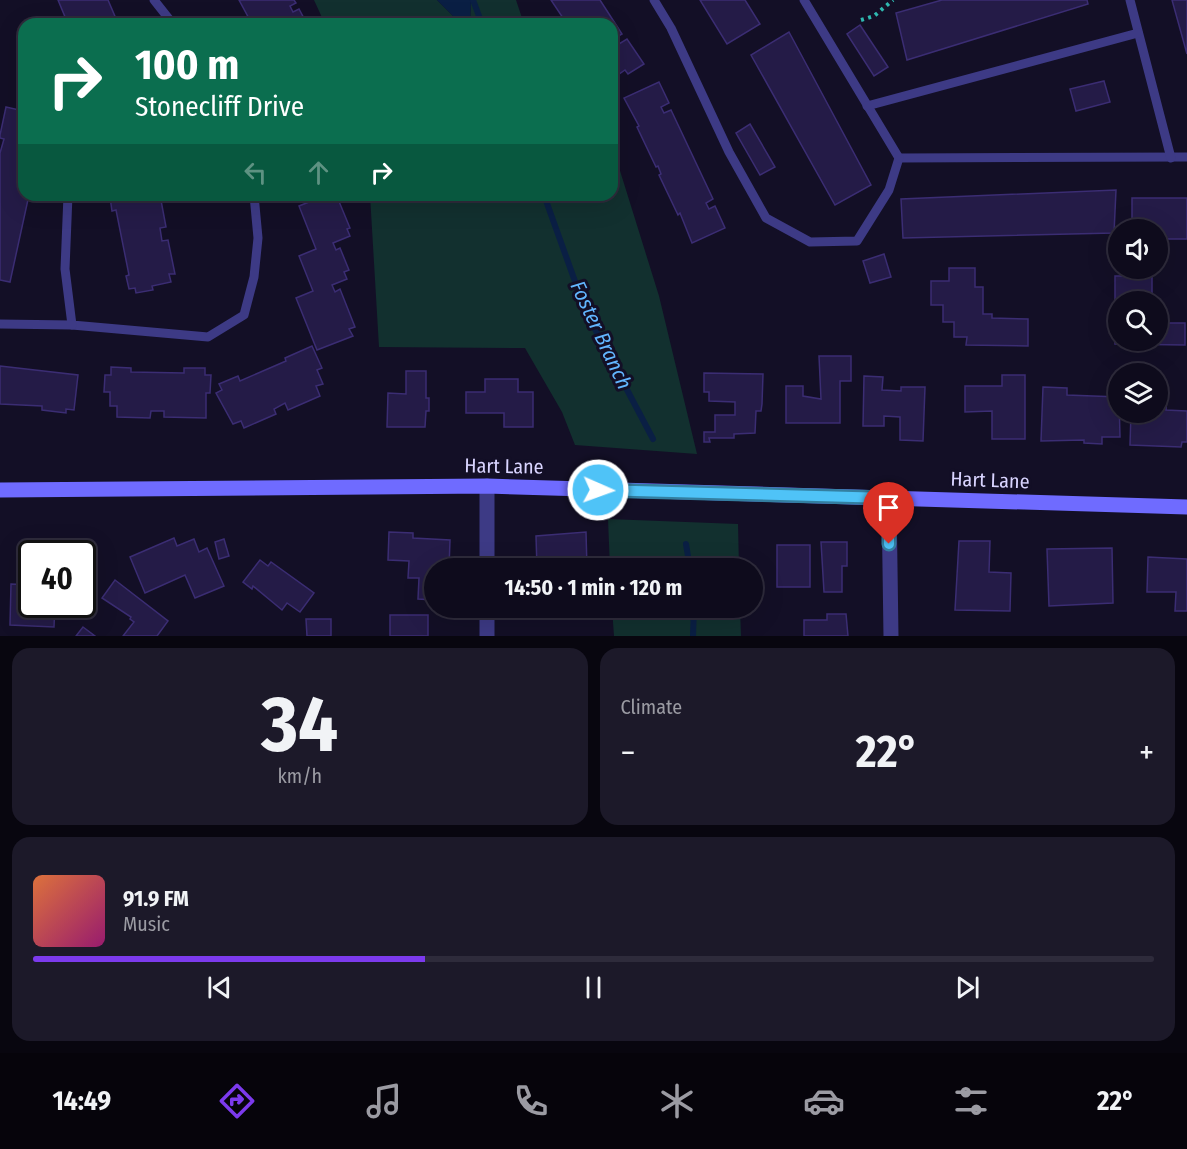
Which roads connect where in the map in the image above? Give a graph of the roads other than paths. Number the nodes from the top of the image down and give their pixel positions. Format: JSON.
{"nodes":[{"id":1,"x":154,"y":0,"type":"edge"},
{"id":2,"x":654,"y":0,"type":"edge"},
{"id":3,"x":804,"y":0,"type":"edge"},
{"id":4,"x":1130,"y":0,"type":"edge"},
{"id":5,"x":168,"y":18,"type":"edge"},
{"id":6,"x":1138,"y":33,"type":"junction"},
{"id":7,"x":867,"y":106,"type":"junction"},
{"id":8,"x":1187,"y":157,"type":"edge"},
{"id":9,"x":899,"y":158,"type":"junction"},
{"id":10,"x":1171,"y":158,"type":"junction"},
{"id":11,"x":68,"y":201,"type":"edge"},
{"id":12,"x":255,"y":201,"type":"edge"},
{"id":13,"x":0,"y":324,"type":"edge"},
{"id":14,"x":72,"y":325,"type":"junction"},
{"id":15,"x":487,"y":486,"type":"junction"},
{"id":16,"x":0,"y":490,"type":"edge"},
{"id":17,"x":889,"y":498,"type":"junction"},
{"id":18,"x":1187,"y":507,"type":"edge"},
{"id":19,"x":487,"y":558,"type":"edge"},
{"id":20,"x":487,"y":618,"type":"edge"},
{"id":21,"x":487,"y":636,"type":"edge"},
{"id":22,"x":891,"y":636,"type":"edge"}],
"edges":[{"from":1,"to":5,"type":"lane"},
{"from":2,"to":9,"type":"lane"},
{"from":3,"to":7,"type":"lane"},
{"from":4,"to":6,"type":"lane"},
{"from":6,"to":7,"type":"lane"},
{"from":6,"to":10,"type":"lane"},
{"from":7,"to":9,"type":"lane"},
{"from":8,"to":10,"type":"lane"},
{"from":9,"to":10,"type":"lane"},
{"from":11,"to":14,"type":"lane"},
{"from":12,"to":14,"type":"lane"},
{"from":13,"to":14,"type":"lane"},
{"from":15,"to":16,"type":"street","name":"Hart Lane"},
{"from":15,"to":17,"type":"street","name":"Hart Lane"},
{"from":15,"to":19,"type":"street"},
{"from":17,"to":18,"type":"street","name":"Hart Lane"},
{"from":17,"to":22,"type":"street"},
{"from":20,"to":21,"type":"street"}]}
